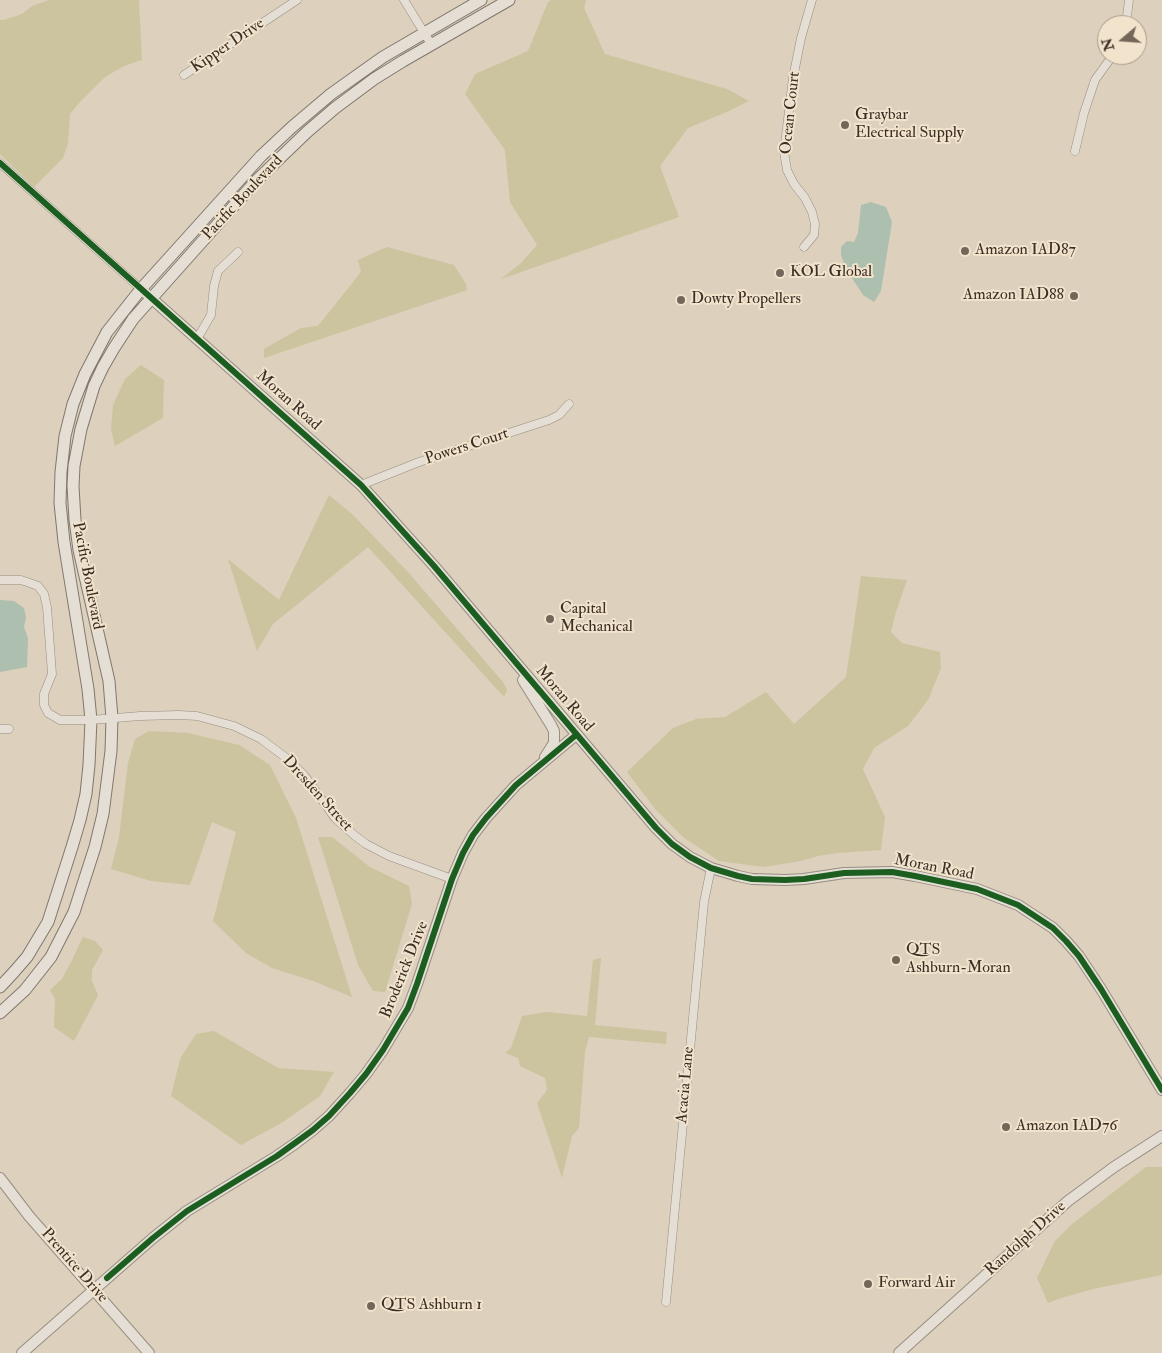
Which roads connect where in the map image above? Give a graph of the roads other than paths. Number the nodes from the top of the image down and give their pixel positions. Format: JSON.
{"nodes":[{"id":1,"x":297,"y":0,"type":"edge"},
{"id":2,"x":404,"y":0,"type":"edge"},
{"id":3,"x":481,"y":0,"type":"edge"},
{"id":4,"x":509,"y":0,"type":"edge"},
{"id":5,"x":812,"y":0,"type":"edge"},
{"id":6,"x":1129,"y":0,"type":"edge"},
{"id":7,"x":1127,"y":15,"type":"edge"},
{"id":8,"x":424,"y":32,"type":"junction"},
{"id":9,"x":431,"y":44,"type":"junction"},
{"id":10,"x":1106,"y":65,"type":"edge"},
{"id":11,"x":184,"y":76,"type":"dead end"},
{"id":12,"x":1075,"y":151,"type":"dead end"},
{"id":13,"x":0,"y":163,"type":"edge"},
{"id":14,"x":804,"y":247,"type":"dead end"},
{"id":15,"x":238,"y":252,"type":"dead end"},
{"id":16,"x":141,"y":289,"type":"junction"},
{"id":17,"x":152,"y":299,"type":"junction"},
{"id":18,"x":197,"y":339,"type":"junction"},
{"id":19,"x":569,"y":404,"type":"dead end"},
{"id":20,"x":361,"y":485,"type":"junction"},
{"id":21,"x":0,"y":580,"type":"edge"},
{"id":22,"x":501,"y":646,"type":"junction"},
{"id":23,"x":112,"y":718,"type":"junction"},
{"id":24,"x":91,"y":720,"type":"junction"},
{"id":25,"x":0,"y":728,"type":"edge"},
{"id":26,"x":9,"y":729,"type":"dead end"},
{"id":27,"x":576,"y":735,"type":"junction"},
{"id":28,"x":540,"y":765,"type":"junction"},
{"id":29,"x":711,"y":868,"type":"junction"},
{"id":30,"x":452,"y":879,"type":"junction"},
{"id":31,"x":0,"y":987,"type":"edge"},
{"id":32,"x":0,"y":1013,"type":"edge"},
{"id":33,"x":1162,"y":1090,"type":"edge"},
{"id":34,"x":1162,"y":1136,"type":"edge"},
{"id":35,"x":0,"y":1178,"type":"edge"},
{"id":36,"x":94,"y":1289,"type":"junction"},
{"id":37,"x":666,"y":1302,"type":"dead end"},
{"id":38,"x":22,"y":1353,"type":"edge"},
{"id":39,"x":149,"y":1353,"type":"edge"},
{"id":40,"x":899,"y":1353,"type":"edge"}],
"edges":[{"from":1,"to":11,"type":"street","name":"Kipper Drive"},
{"from":2,"to":8,"type":"street"},
{"from":3,"to":8,"type":"main road","name":"Pacific Boulevard"},
{"from":4,"to":9,"type":"main road","name":"Pacific Boulevard"},
{"from":5,"to":14,"type":"street","name":"Ocean Court"},
{"from":6,"to":7,"type":"street"},
{"from":8,"to":9,"type":"street"},
{"from":8,"to":16,"type":"main road","name":"Pacific Boulevard"},
{"from":9,"to":17,"type":"main road","name":"Pacific Boulevard"},
{"from":10,"to":12,"type":"street"},
{"from":13,"to":16,"type":"street","name":"Moran Road"},
{"from":15,"to":18,"type":"street"},
{"from":16,"to":17,"type":"street","name":"Moran Road"},
{"from":16,"to":24,"type":"main road","name":"Pacific Boulevard"},
{"from":17,"to":18,"type":"street","name":"Moran Road"},
{"from":17,"to":23,"type":"main road","name":"Pacific Boulevard"},
{"from":18,"to":20,"type":"street","name":"Moran Road"},
{"from":19,"to":20,"type":"street","name":"Powers Court"},
{"from":20,"to":22,"type":"street","name":"Moran Road"},
{"from":21,"to":24,"type":"street","name":"Dresden Street"},
{"from":22,"to":27,"type":"street","name":"Moran Road"},
{"from":22,"to":28,"type":"street"},
{"from":23,"to":24,"type":"street","name":"Dresden Street"},
{"from":23,"to":30,"type":"street","name":"Dresden Street"},
{"from":23,"to":32,"type":"main road","name":"Pacific Boulevard"},
{"from":24,"to":31,"type":"main road","name":"Pacific Boulevard"},
{"from":25,"to":26,"type":"street"},
{"from":27,"to":28,"type":"street","name":"Broderick Drive"},
{"from":27,"to":29,"type":"street","name":"Moran Road"},
{"from":28,"to":30,"type":"street","name":"Broderick Drive"},
{"from":29,"to":33,"type":"street","name":"Moran Road"},
{"from":29,"to":37,"type":"street","name":"Acacia Lane"},
{"from":30,"to":36,"type":"street","name":"Broderick Drive"},
{"from":34,"to":40,"type":"street","name":"Randolph Drive"},
{"from":35,"to":36,"type":"street","name":"Prentice Drive"},
{"from":36,"to":38,"type":"street","name":"Broderick Drive"},
{"from":36,"to":39,"type":"street","name":"Prentice Drive"}]}
